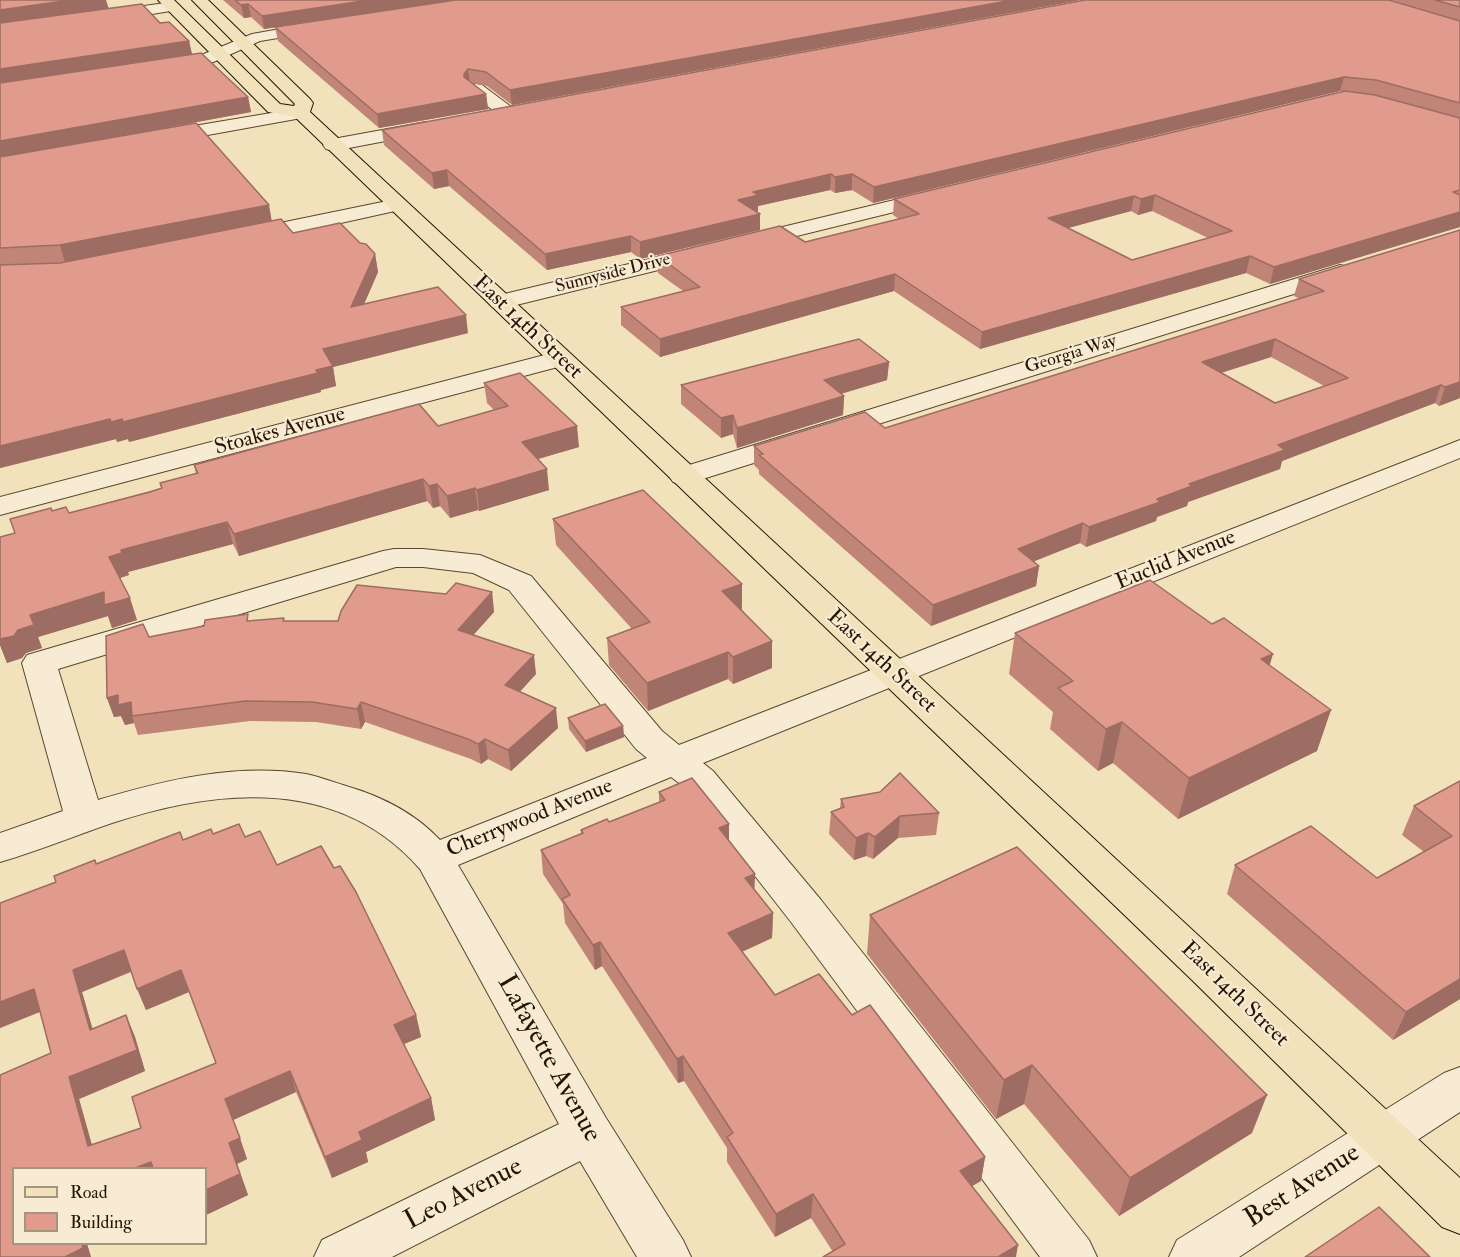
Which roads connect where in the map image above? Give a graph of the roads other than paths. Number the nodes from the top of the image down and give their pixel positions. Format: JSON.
{"nodes":[{"id":1,"x":199,"y":0,"type":"edge"},
{"id":2,"x":168,"y":4,"type":"edge"},
{"id":3,"x":133,"y":6,"type":"edge"},
{"id":4,"x":303,"y":10,"type":"edge"},
{"id":5,"x":90,"y":18,"type":"edge"},
{"id":6,"x":242,"y":42,"type":"junction"},
{"id":7,"x":219,"y":54,"type":"junction"},
{"id":8,"x":149,"y":68,"type":"edge"},
{"id":9,"x":476,"y":89,"type":"edge"},
{"id":10,"x":301,"y":113,"type":"junction"},
{"id":11,"x":485,"y":117,"type":"edge"},
{"id":12,"x":441,"y":125,"type":"edge"},
{"id":13,"x":141,"y":141,"type":"edge"},
{"id":14,"x":333,"y":145,"type":"junction"},
{"id":15,"x":952,"y":192,"type":"edge"},
{"id":16,"x":397,"y":206,"type":"junction"},
{"id":17,"x":225,"y":241,"type":"edge"},
{"id":18,"x":1357,"y":266,"type":"edge"},
{"id":19,"x":500,"y":302,"type":"junction"},
{"id":20,"x":560,"y":359,"type":"junction"},
{"id":21,"x":1460,"y":448,"type":"edge"},
{"id":22,"x":683,"y":476,"type":"junction"},
{"id":23,"x":0,"y":506,"type":"edge"},
{"id":24,"x":892,"y":673,"type":"junction"},
{"id":25,"x":676,"y":759,"type":"junction"},
{"id":26,"x":84,"y":818,"type":"junction"},
{"id":27,"x":0,"y":848,"type":"edge"},
{"id":28,"x":434,"y":859,"type":"junction"},
{"id":29,"x":1460,"y":1087,"type":"edge"},
{"id":30,"x":589,"y":1133,"type":"junction"},
{"id":31,"x":1380,"y":1136,"type":"junction"},
{"id":32,"x":1460,"y":1211,"type":"edge"},
{"id":33,"x":340,"y":1257,"type":"edge"},
{"id":34,"x":665,"y":1257,"type":"edge"},
{"id":35,"x":1071,"y":1257,"type":"edge"},
{"id":36,"x":1195,"y":1257,"type":"edge"}],
"edges":[{"from":1,"to":6,"type":"main road","name":"East 14th Street"},
{"from":2,"to":3,"type":"street"},
{"from":2,"to":7,"type":"main road"},
{"from":3,"to":5,"type":"street"},
{"from":4,"to":6,"type":"street"},
{"from":6,"to":7,"type":"street"},
{"from":6,"to":10,"type":"main road","name":"East 14th Street"},
{"from":7,"to":8,"type":"street"},
{"from":7,"to":10,"type":"main road"},
{"from":9,"to":11,"type":"street"},
{"from":10,"to":13,"type":"street"},
{"from":10,"to":14,"type":"main road","name":"East 14th Street"},
{"from":12,"to":14,"type":"street"},
{"from":14,"to":16,"type":"main road","name":"East 14th Street"},
{"from":15,"to":19,"type":"street","name":"Sunnyside Drive"},
{"from":16,"to":17,"type":"street"},
{"from":16,"to":19,"type":"main road","name":"East 14th Street"},
{"from":18,"to":22,"type":"street","name":"Georgia Way"},
{"from":19,"to":20,"type":"main road","name":"East 14th Street"},
{"from":20,"to":22,"type":"main road","name":"East 14th Street"},
{"from":20,"to":23,"type":"street","name":"Stoakes Avenue"},
{"from":21,"to":24,"type":"street","name":"Euclid Avenue"},
{"from":22,"to":24,"type":"main road","name":"East 14th Street"},
{"from":24,"to":25,"type":"street","name":"Cherrywood Avenue"},
{"from":24,"to":31,"type":"main road","name":"East 14th Street"},
{"from":25,"to":26,"type":"street"},
{"from":25,"to":28,"type":"street","name":"Cherrywood Avenue"},
{"from":25,"to":35,"type":"street"},
{"from":26,"to":27,"type":"street","name":"Cherrywood Avenue"},
{"from":26,"to":28,"type":"street","name":"Cherrywood Avenue"},
{"from":28,"to":30,"type":"street","name":"Lafayette Avenue"},
{"from":29,"to":31,"type":"street","name":"Best Avenue"},
{"from":30,"to":33,"type":"street","name":"Leo Avenue"},
{"from":30,"to":34,"type":"street","name":"Lafayette Avenue"},
{"from":31,"to":32,"type":"main road","name":"East 14th Street"},
{"from":31,"to":36,"type":"street","name":"Best Avenue"}]}
